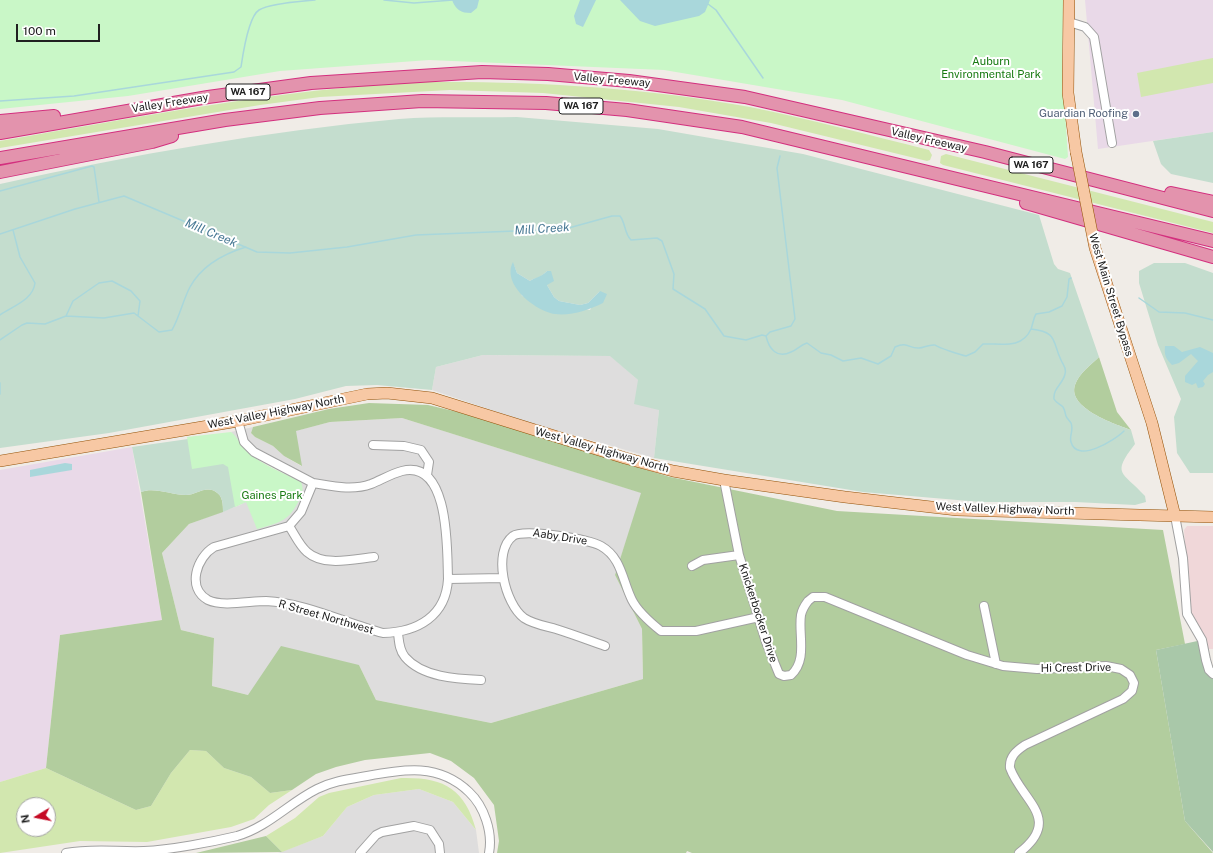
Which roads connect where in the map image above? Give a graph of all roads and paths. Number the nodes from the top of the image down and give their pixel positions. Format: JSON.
{"nodes":[{"id":1,"x":1070,"y":0,"type":"edge"},
{"id":2,"x":1069,"y":22,"type":"junction"},
{"id":3,"x":131,"y":110,"type":"junction"},
{"id":4,"x":225,"y":120,"type":"junction"},
{"id":5,"x":0,"y":121,"type":"edge"},
{"id":6,"x":0,"y":133,"type":"edge"},
{"id":7,"x":1112,"y":143,"type":"dead end"},
{"id":8,"x":996,"y":155,"type":"junction"},
{"id":9,"x":0,"y":158,"type":"edge"},
{"id":10,"x":0,"y":172,"type":"edge"},
{"id":11,"x":932,"y":172,"type":"junction"},
{"id":12,"x":1213,"y":202,"type":"edge"},
{"id":13,"x":1213,"y":211,"type":"edge"},
{"id":14,"x":1213,"y":240,"type":"edge"},
{"id":15,"x":1213,"y":257,"type":"edge"},
{"id":16,"x":238,"y":421,"type":"junction"},
{"id":17,"x":373,"y":445,"type":"dead end"},
{"id":18,"x":0,"y":461,"type":"edge"},
{"id":19,"x":427,"y":475,"type":"junction"},
{"id":20,"x":724,"y":480,"type":"junction"},
{"id":21,"x":314,"y":483,"type":"junction"},
{"id":22,"x":1175,"y":516,"type":"junction"},
{"id":23,"x":1213,"y":517,"type":"edge"},
{"id":24,"x":289,"y":526,"type":"junction"},
{"id":25,"x":739,"y":555,"type":"junction"},
{"id":26,"x":374,"y":557,"type":"dead end"},
{"id":27,"x":692,"y":566,"type":"dead end"},
{"id":28,"x":503,"y":578,"type":"junction"},
{"id":29,"x":448,"y":579,"type":"junction"},
{"id":30,"x":813,"y":597,"type":"joint"},
{"id":31,"x":984,"y":606,"type":"dead end"},
{"id":32,"x":759,"y":618,"type":"junction"},
{"id":33,"x":398,"y":633,"type":"junction"},
{"id":34,"x":605,"y":646,"type":"dead end"},
{"id":35,"x":996,"y":664,"type":"junction"},
{"id":36,"x":1213,"y":674,"type":"edge"},
{"id":37,"x":480,"y":680,"type":"dead end"},
{"id":38,"x":66,"y":853,"type":"edge"},
{"id":39,"x":360,"y":853,"type":"edge"},
{"id":40,"x":440,"y":853,"type":"edge"},
{"id":41,"x":489,"y":853,"type":"edge"},
{"id":42,"x":1019,"y":853,"type":"edge"}],
"edges":[{"from":1,"to":2,"type":"main road","name":"West Main Street Bypass"},
{"from":2,"to":7,"type":"street"},
{"from":2,"to":22,"type":"main road","name":"West Main Street Bypass","bridge":true},
{"from":3,"to":5,"type":"highway"},
{"from":3,"to":6,"type":"highway","name":"Valley Freeway","number":"WA 167"},
{"from":3,"to":8,"type":"highway","name":"Valley Freeway","number":"WA 167"},
{"from":4,"to":9,"type":"highway","number":"WA 167"},
{"from":4,"to":10,"type":"highway"},
{"from":4,"to":11,"type":"highway","number":"WA 167"},
{"from":8,"to":12,"type":"highway"},
{"from":8,"to":13,"type":"highway","name":"Valley Freeway","number":"WA 167"},
{"from":11,"to":14,"type":"highway","number":"WA 167"},
{"from":11,"to":15,"type":"highway"},
{"from":16,"to":18,"type":"main road","name":"West Valley Highway North"},
{"from":16,"to":20,"type":"main road","name":"West Valley Highway North"},
{"from":16,"to":21,"type":"street"},
{"from":17,"to":19,"type":"street"},
{"from":19,"to":21,"type":"street"},
{"from":19,"to":29,"type":"street","name":"R Street Northwest"},
{"from":20,"to":22,"type":"main road","name":"West Valley Highway North"},
{"from":20,"to":25,"type":"street","name":"Knickerbocker Drive"},
{"from":21,"to":24,"type":"street"},
{"from":22,"to":23,"type":"main road","name":"West Valley Highway North"},
{"from":22,"to":36,"type":"street"},
{"from":24,"to":26,"type":"street"},
{"from":24,"to":33,"type":"street","name":"R Street Northwest"},
{"from":25,"to":27,"type":"street"},
{"from":25,"to":32,"type":"street","name":"Knickerbocker Drive"},
{"from":28,"to":29,"type":"street"},
{"from":28,"to":32,"type":"street","name":"Aaby Drive"},
{"from":28,"to":34,"type":"street","name":"Aaby Drive"},
{"from":29,"to":33,"type":"street","name":"R Street Northwest"},
{"from":30,"to":32,"type":"street","name":"Knickerbocker Drive"},
{"from":30,"to":35,"type":"street","name":"Hi Crest Drive"},
{"from":31,"to":35,"type":"street"},
{"from":33,"to":37,"type":"street"},
{"from":35,"to":42,"type":"street","name":"Hi Crest Drive"},
{"from":38,"to":41,"type":"street"},
{"from":39,"to":40,"type":"street"}]}
